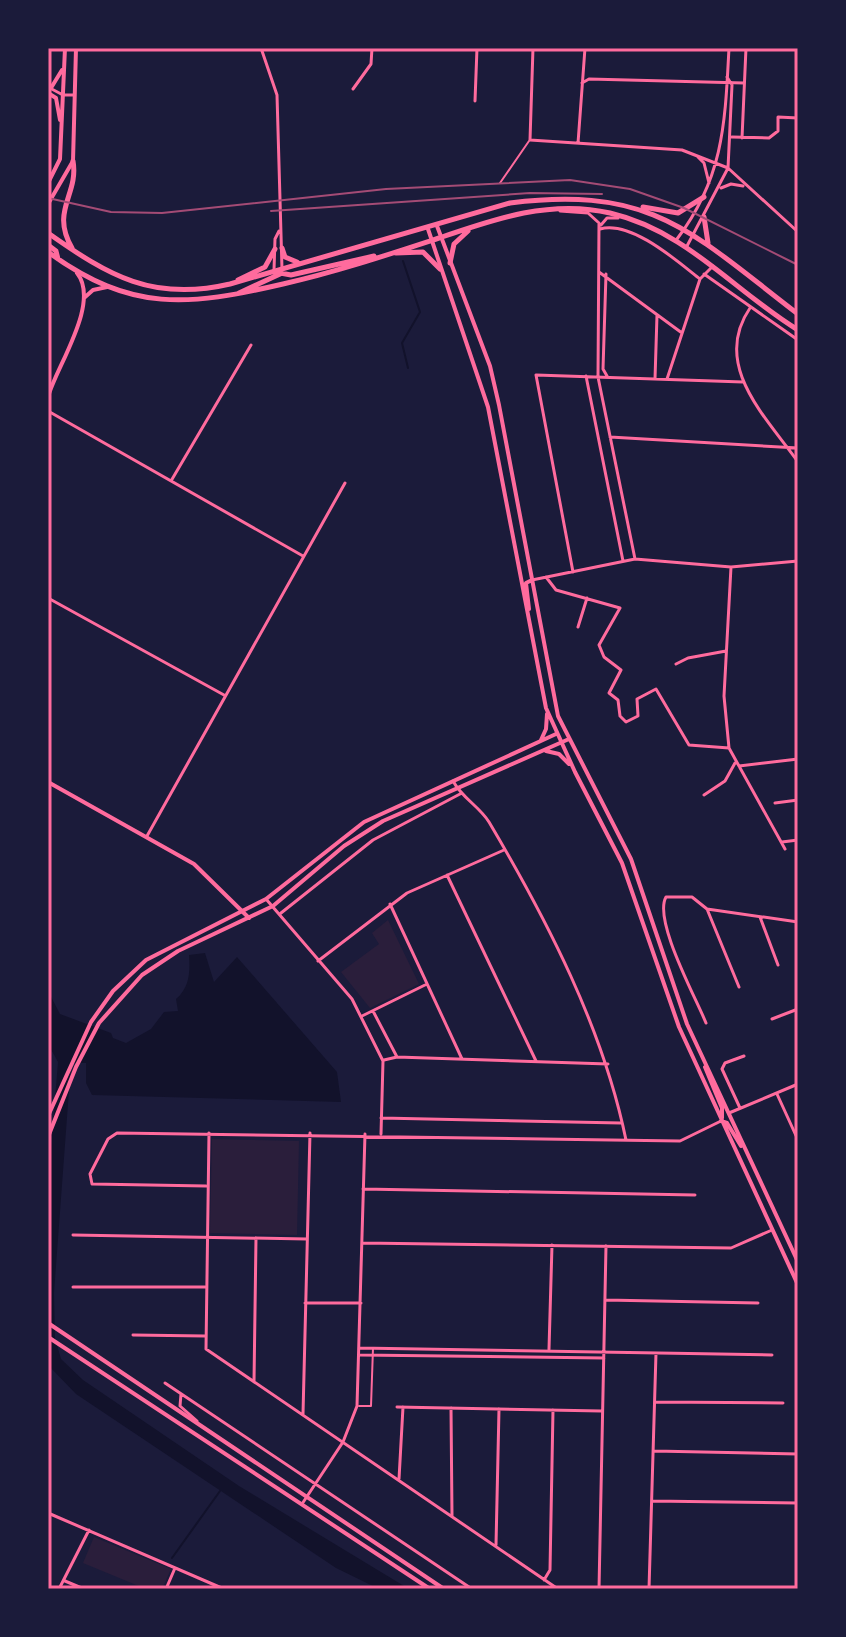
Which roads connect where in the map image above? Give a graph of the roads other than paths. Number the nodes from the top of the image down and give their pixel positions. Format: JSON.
{"nodes":[{"id":1,"x":65,"y":48,"type":"edge"},
{"id":2,"x":76,"y":48,"type":"edge"},
{"id":3,"x":261,"y":48,"type":"edge"},
{"id":4,"x":372,"y":48,"type":"edge"},
{"id":5,"x":477,"y":48,"type":"edge"},
{"id":6,"x":533,"y":48,"type":"edge"},
{"id":7,"x":585,"y":48,"type":"edge"},
{"id":8,"x":729,"y":48,"type":"edge"},
{"id":9,"x":746,"y":48,"type":"edge"},
{"id":10,"x":65,"y":64,"type":"junction"},
{"id":11,"x":727,"y":77,"type":"junction"},
{"id":12,"x":582,"y":83,"type":"junction"},
{"id":13,"x":744,"y":83,"type":"junction"},
{"id":14,"x":725,"y":85,"type":"junction"},
{"id":15,"x":732,"y":85,"type":"junction"},
{"id":16,"x":49,"y":89,"type":"edge"},
{"id":17,"x":353,"y":89,"type":"dead end"},
{"id":18,"x":63,"y":95,"type":"junction"},
{"id":19,"x":74,"y":95,"type":"junction"},
{"id":20,"x":475,"y":101,"type":"dead end"},
{"id":21,"x":798,"y":118,"type":"edge"},
{"id":22,"x":62,"y":122,"type":"junction"},
{"id":23,"x":732,"y":137,"type":"junction"},
{"id":24,"x":742,"y":138,"type":"junction"},
{"id":25,"x":530,"y":140,"type":"junction"},
{"id":26,"x":578,"y":143,"type":"junction"},
{"id":27,"x":692,"y":153,"type":"junction"},
{"id":28,"x":73,"y":161,"type":"junction"},
{"id":29,"x":718,"y":164,"type":"junction"},
{"id":30,"x":728,"y":168,"type":"junction"},
{"id":31,"x":48,"y":183,"type":"edge"},
{"id":32,"x":500,"y":183,"type":"dead end"},
{"id":33,"x":709,"y":186,"type":"junction"},
{"id":34,"x":719,"y":190,"type":"junction"},
{"id":35,"x":750,"y":190,"type":"junction"},
{"id":36,"x":704,"y":197,"type":"junction"},
{"id":37,"x":48,"y":204,"type":"edge"},
{"id":38,"x":639,"y":207,"type":"junction"},
{"id":39,"x":538,"y":211,"type":"junction"},
{"id":40,"x":704,"y":217,"type":"junction"},
{"id":41,"x":633,"y":220,"type":"junction"},
{"id":42,"x":437,"y":226,"type":"junction"},
{"id":43,"x":475,"y":226,"type":"junction"},
{"id":44,"x":428,"y":229,"type":"junction"},
{"id":45,"x":600,"y":229,"type":"junction"},
{"id":46,"x":685,"y":229,"type":"junction"},
{"id":47,"x":798,"y":232,"type":"edge"},
{"id":48,"x":48,"y":233,"type":"edge"},
{"id":49,"x":694,"y":234,"type":"junction"},
{"id":50,"x":441,"y":237,"type":"junction"},
{"id":51,"x":677,"y":239,"type":"junction"},
{"id":52,"x":431,"y":240,"type":"junction"},
{"id":53,"x":48,"y":245,"type":"edge"},
{"id":54,"x":687,"y":246,"type":"junction"},
{"id":55,"x":710,"y":246,"type":"junction"},
{"id":56,"x":279,"y":249,"type":"junction"},
{"id":57,"x":48,"y":252,"type":"edge"},
{"id":58,"x":75,"y":252,"type":"junction"},
{"id":59,"x":386,"y":254,"type":"junction"},
{"id":60,"x":59,"y":260,"type":"junction"},
{"id":61,"x":304,"y":263,"type":"junction"},
{"id":62,"x":450,"y":263,"type":"junction"},
{"id":63,"x":714,"y":265,"type":"junction"},
{"id":64,"x":440,"y":269,"type":"junction"},
{"id":65,"x":279,"y":271,"type":"junction"},
{"id":66,"x":77,"y":272,"type":"junction"},
{"id":67,"x":599,"y":272,"type":"junction"},
{"id":68,"x":606,"y":274,"type":"junction"},
{"id":69,"x":704,"y":274,"type":"junction"},
{"id":70,"x":700,"y":279,"type":"junction"},
{"id":71,"x":230,"y":284,"type":"junction"},
{"id":72,"x":113,"y":289,"type":"junction"},
{"id":73,"x":233,"y":297,"type":"junction"},
{"id":74,"x":82,"y":300,"type":"junction"},
{"id":75,"x":750,"y":308,"type":"junction"},
{"id":76,"x":657,"y":313,"type":"junction"},
{"id":77,"x":798,"y":314,"type":"edge"},
{"id":78,"x":798,"y":330,"type":"edge"},
{"id":79,"x":682,"y":333,"type":"junction"},
{"id":80,"x":798,"y":340,"type":"edge"},
{"id":81,"x":251,"y":345,"type":"dead end"},
{"id":82,"x":586,"y":376,"type":"junction"},
{"id":83,"x":598,"y":377,"type":"junction"},
{"id":84,"x":609,"y":377,"type":"junction"},
{"id":85,"x":655,"y":379,"type":"junction"},
{"id":86,"x":667,"y":379,"type":"junction"},
{"id":87,"x":743,"y":382,"type":"junction"},
{"id":88,"x":48,"y":397,"type":"edge"},
{"id":89,"x":48,"y":411,"type":"edge"},
{"id":90,"x":610,"y":437,"type":"junction"},
{"id":91,"x":788,"y":448,"type":"junction"},
{"id":92,"x":798,"y":448,"type":"edge"},
{"id":93,"x":798,"y":462,"type":"edge"},
{"id":94,"x":171,"y":481,"type":"junction"},
{"id":95,"x":345,"y":483,"type":"dead end"},
{"id":96,"x":303,"y":556,"type":"junction"},
{"id":97,"x":635,"y":559,"type":"junction"},
{"id":98,"x":798,"y":561,"type":"edge"},
{"id":99,"x":623,"y":562,"type":"junction"},
{"id":100,"x":731,"y":567,"type":"junction"},
{"id":101,"x":573,"y":572,"type":"junction"},
{"id":102,"x":546,"y":577,"type":"junction"},
{"id":103,"x":532,"y":580,"type":"junction"},
{"id":104,"x":48,"y":598,"type":"edge"},
{"id":105,"x":587,"y":598,"type":"junction"},
{"id":106,"x":529,"y":619,"type":"junction"},
{"id":107,"x":578,"y":627,"type":"dead end"},
{"id":108,"x":726,"y":651,"type":"junction"},
{"id":109,"x":676,"y":664,"type":"dead end"},
{"id":110,"x":224,"y":695,"type":"junction"},
{"id":111,"x":546,"y":708,"type":"junction"},
{"id":112,"x":564,"y":730,"type":"junction"},
{"id":113,"x":557,"y":734,"type":"junction"},
{"id":114,"x":569,"y":739,"type":"junction"},
{"id":115,"x":538,"y":743,"type":"junction"},
{"id":116,"x":560,"y":743,"type":"junction"},
{"id":117,"x":729,"y":748,"type":"junction"},
{"id":118,"x":544,"y":750,"type":"junction"},
{"id":119,"x":798,"y":759,"type":"edge"},
{"id":120,"x":737,"y":764,"type":"junction"},
{"id":121,"x":575,"y":772,"type":"junction"},
{"id":122,"x":453,"y":781,"type":"junction"},
{"id":123,"x":48,"y":782,"type":"edge"},
{"id":124,"x":457,"y":788,"type":"junction"},
{"id":125,"x":460,"y":794,"type":"junction"},
{"id":126,"x":704,"y":795,"type":"dead end"},
{"id":127,"x":798,"y":800,"type":"edge"},
{"id":128,"x":775,"y":803,"type":"dead end"},
{"id":129,"x":147,"y":836,"type":"junction"},
{"id":130,"x":798,"y":840,"type":"edge"},
{"id":131,"x":782,"y":842,"type":"junction"},
{"id":132,"x":785,"y":849,"type":"dead end"},
{"id":133,"x":504,"y":850,"type":"junction"},
{"id":134,"x":447,"y":875,"type":"junction"},
{"id":135,"x":266,"y":899,"type":"junction"},
{"id":136,"x":390,"y":904,"type":"junction"},
{"id":137,"x":273,"y":906,"type":"junction"},
{"id":138,"x":707,"y":909,"type":"junction"},
{"id":139,"x":243,"y":911,"type":"junction"},
{"id":140,"x":280,"y":914,"type":"junction"},
{"id":141,"x":760,"y":916,"type":"junction"},
{"id":142,"x":249,"y":918,"type":"junction"},
{"id":143,"x":798,"y":922,"type":"edge"},
{"id":144,"x":318,"y":961,"type":"junction"},
{"id":145,"x":778,"y":965,"type":"dead end"},
{"id":146,"x":427,"y":984,"type":"junction"},
{"id":147,"x":739,"y":987,"type":"dead end"},
{"id":148,"x":798,"y":1009,"type":"edge"},
{"id":149,"x":373,"y":1011,"type":"junction"},
{"id":150,"x":361,"y":1017,"type":"junction"},
{"id":151,"x":772,"y":1019,"type":"dead end"},
{"id":152,"x":706,"y":1023,"type":"dead end"},
{"id":153,"x":701,"y":1053,"type":"junction"},
{"id":154,"x":744,"y":1056,"type":"dead end"},
{"id":155,"x":397,"y":1057,"type":"junction"},
{"id":156,"x":462,"y":1059,"type":"junction"},
{"id":157,"x":383,"y":1061,"type":"junction"},
{"id":158,"x":536,"y":1061,"type":"junction"},
{"id":159,"x":608,"y":1064,"type":"junction"},
{"id":160,"x":798,"y":1084,"type":"edge"},
{"id":161,"x":777,"y":1094,"type":"junction"},
{"id":162,"x":740,"y":1108,"type":"junction"},
{"id":163,"x":729,"y":1113,"type":"junction"},
{"id":164,"x":48,"y":1116,"type":"edge"},
{"id":165,"x":381,"y":1118,"type":"junction"},
{"id":166,"x":721,"y":1121,"type":"junction"},
{"id":167,"x":622,"y":1123,"type":"junction"},
{"id":168,"x":209,"y":1133,"type":"junction"},
{"id":169,"x":310,"y":1133,"type":"junction"},
{"id":170,"x":365,"y":1134,"type":"junction"},
{"id":171,"x":381,"y":1134,"type":"junction"},
{"id":172,"x":48,"y":1137,"type":"edge"},
{"id":173,"x":626,"y":1140,"type":"junction"},
{"id":174,"x":798,"y":1140,"type":"edge"},
{"id":175,"x":749,"y":1158,"type":"junction"},
{"id":176,"x":206,"y":1186,"type":"junction"},
{"id":177,"x":363,"y":1189,"type":"junction"},
{"id":178,"x":695,"y":1195,"type":"dead end"},
{"id":179,"x":772,"y":1230,"type":"junction"},
{"id":180,"x":73,"y":1235,"type":"dead end"},
{"id":181,"x":205,"y":1237,"type":"junction"},
{"id":182,"x":256,"y":1238,"type":"junction"},
{"id":183,"x":307,"y":1239,"type":"junction"},
{"id":184,"x":362,"y":1243,"type":"junction"},
{"id":185,"x":552,"y":1245,"type":"junction"},
{"id":186,"x":606,"y":1246,"type":"junction"},
{"id":187,"x":798,"y":1260,"type":"edge"},
{"id":188,"x":798,"y":1285,"type":"edge"},
{"id":189,"x":73,"y":1287,"type":"dead end"},
{"id":190,"x":205,"y":1287,"type":"junction"},
{"id":191,"x":605,"y":1300,"type":"junction"},
{"id":192,"x":305,"y":1303,"type":"junction"},
{"id":193,"x":361,"y":1303,"type":"junction"},
{"id":194,"x":758,"y":1303,"type":"dead end"},
{"id":195,"x":48,"y":1323,"type":"edge"},
{"id":196,"x":133,"y":1335,"type":"dead end"},
{"id":197,"x":205,"y":1336,"type":"junction"},
{"id":198,"x":48,"y":1337,"type":"edge"},
{"id":199,"x":359,"y":1348,"type":"junction"},
{"id":200,"x":373,"y":1348,"type":"junction"},
{"id":201,"x":549,"y":1349,"type":"junction"},
{"id":202,"x":604,"y":1350,"type":"junction"},
{"id":203,"x":656,"y":1351,"type":"junction"},
{"id":204,"x":359,"y":1355,"type":"junction"},
{"id":205,"x":373,"y":1355,"type":"junction"},
{"id":206,"x":772,"y":1355,"type":"dead end"},
{"id":207,"x":604,"y":1358,"type":"junction"},
{"id":208,"x":165,"y":1383,"type":"dead end"},
{"id":209,"x":254,"y":1383,"type":"junction"},
{"id":210,"x":181,"y":1394,"type":"junction"},
{"id":211,"x":655,"y":1402,"type":"junction"},
{"id":212,"x":783,"y":1403,"type":"dead end"},
{"id":213,"x":357,"y":1406,"type":"junction"},
{"id":214,"x":397,"y":1407,"type":"dead end"},
{"id":215,"x":403,"y":1407,"type":"junction"},
{"id":216,"x":451,"y":1408,"type":"junction"},
{"id":217,"x":499,"y":1409,"type":"junction"},
{"id":218,"x":553,"y":1410,"type":"junction"},
{"id":219,"x":603,"y":1411,"type":"junction"},
{"id":220,"x":303,"y":1415,"type":"junction"},
{"id":221,"x":202,"y":1427,"type":"junction"},
{"id":222,"x":343,"y":1442,"type":"junction"},
{"id":223,"x":653,"y":1451,"type":"junction"},
{"id":224,"x":798,"y":1454,"type":"edge"},
{"id":225,"x":398,"y":1480,"type":"junction"},
{"id":226,"x":315,"y":1484,"type":"junction"},
{"id":227,"x":307,"y":1497,"type":"junction"},
{"id":228,"x":652,"y":1501,"type":"junction"},
{"id":229,"x":798,"y":1503,"type":"edge"},
{"id":230,"x":302,"y":1504,"type":"junction"},
{"id":231,"x":48,"y":1513,"type":"edge"},
{"id":232,"x":452,"y":1517,"type":"junction"},
{"id":233,"x":89,"y":1530,"type":"junction"},
{"id":234,"x":496,"y":1547,"type":"junction"},
{"id":235,"x":175,"y":1568,"type":"junction"},
{"id":236,"x":63,"y":1580,"type":"junction"},
{"id":237,"x":544,"y":1580,"type":"junction"},
{"id":238,"x":221,"y":1588,"type":"edge"},
{"id":239,"x":59,"y":1589,"type":"edge"},
{"id":240,"x":84,"y":1589,"type":"edge"},
{"id":241,"x":166,"y":1589,"type":"edge"},
{"id":242,"x":430,"y":1589,"type":"edge"},
{"id":243,"x":444,"y":1589,"type":"edge"},
{"id":244,"x":472,"y":1589,"type":"edge"},
{"id":245,"x":558,"y":1589,"type":"edge"},
{"id":246,"x":599,"y":1589,"type":"edge"},
{"id":247,"x":649,"y":1589,"type":"edge"}],
"edges":[{"from":1,"to":10,"type":"main road"},
{"from":2,"to":19,"type":"main road"},
{"from":3,"to":56,"type":"street"},
{"from":4,"to":17,"type":"street"},
{"from":5,"to":20,"type":"street"},
{"from":6,"to":25,"type":"street"},
{"from":7,"to":12,"type":"street"},
{"from":8,"to":11,"type":"street"},
{"from":9,"to":13,"type":"street"},
{"from":10,"to":16,"type":"main road"},
{"from":10,"to":18,"type":"main road"},
{"from":11,"to":14,"type":"street"},
{"from":11,"to":15,"type":"street"},
{"from":12,"to":14,"type":"street"},
{"from":12,"to":26,"type":"street"},
{"from":13,"to":15,"type":"street"},
{"from":13,"to":24,"type":"street"},
{"from":14,"to":15,"type":"street"},
{"from":14,"to":29,"type":"street"},
{"from":15,"to":23,"type":"street"},
{"from":16,"to":18,"type":"street"},
{"from":16,"to":22,"type":"main road"},
{"from":18,"to":19,"type":"street"},
{"from":18,"to":22,"type":"main road"},
{"from":19,"to":28,"type":"main road"},
{"from":21,"to":24,"type":"street"},
{"from":22,"to":31,"type":"main road"},
{"from":23,"to":24,"type":"street"},
{"from":23,"to":30,"type":"street"},
{"from":25,"to":26,"type":"street"},
{"from":25,"to":32,"type":"lane"},
{"from":26,"to":27,"type":"street"},
{"from":27,"to":29,"type":"street"},
{"from":27,"to":33,"type":"street"},
{"from":28,"to":37,"type":"main road"},
{"from":28,"to":58,"type":"main road"},
{"from":29,"to":30,"type":"street"},
{"from":29,"to":33,"type":"street"},
{"from":30,"to":34,"type":"street"},
{"from":30,"to":35,"type":"street"},
{"from":33,"to":36,"type":"street"},
{"from":34,"to":35,"type":"street"},
{"from":34,"to":40,"type":"street"},
{"from":35,"to":47,"type":"street"},
{"from":36,"to":38,"type":"main road"},
{"from":36,"to":46,"type":"street"},
{"from":38,"to":42,"type":"main road"},
{"from":38,"to":46,"type":"main road"},
{"from":39,"to":41,"type":"main road"},
{"from":39,"to":43,"type":"main road"},
{"from":39,"to":45,"type":"street"},
{"from":40,"to":49,"type":"street"},
{"from":40,"to":55,"type":"main road"},
{"from":41,"to":45,"type":"street"},
{"from":41,"to":51,"type":"main road"},
{"from":42,"to":44,"type":"main road"},
{"from":42,"to":50,"type":"main road"},
{"from":43,"to":50,"type":"main road"},
{"from":43,"to":62,"type":"main road"},
{"from":44,"to":52,"type":"main road"},
{"from":44,"to":61,"type":"main road"},
{"from":45,"to":67,"type":"street"},
{"from":45,"to":70,"type":"street"},
{"from":46,"to":49,"type":"main road"},
{"from":46,"to":51,"type":"street"},
{"from":48,"to":58,"type":"main road"},
{"from":49,"to":54,"type":"street"},
{"from":49,"to":55,"type":"main road"},
{"from":50,"to":52,"type":"main road"},
{"from":50,"to":62,"type":"main road"},
{"from":51,"to":54,"type":"main road"},
{"from":52,"to":59,"type":"main road"},
{"from":52,"to":64,"type":"main road"},
{"from":53,"to":60,"type":"main road"},
{"from":54,"to":63,"type":"main road"},
{"from":55,"to":77,"type":"main road"},
{"from":56,"to":61,"type":"main road"},
{"from":56,"to":65,"type":"street"},
{"from":56,"to":65,"type":"street"},
{"from":56,"to":71,"type":"main road"},
{"from":57,"to":60,"type":"main road"},
{"from":58,"to":71,"type":"main road"},
{"from":59,"to":64,"type":"main road"},
{"from":59,"to":65,"type":"main road"},
{"from":59,"to":73,"type":"main road"},
{"from":60,"to":66,"type":"main road"},
{"from":61,"to":65,"type":"main road"},
{"from":62,"to":103,"type":"main road"},
{"from":63,"to":69,"type":"street"},
{"from":63,"to":78,"type":"main road"},
{"from":64,"to":106,"type":"main road"},
{"from":65,"to":71,"type":"main road"},
{"from":65,"to":73,"type":"main road"},
{"from":66,"to":72,"type":"main road"},
{"from":66,"to":74,"type":"main road"},
{"from":67,"to":68,"type":"street"},
{"from":67,"to":83,"type":"street"},
{"from":68,"to":76,"type":"street"},
{"from":68,"to":84,"type":"street"},
{"from":69,"to":70,"type":"street"},
{"from":69,"to":75,"type":"street"},
{"from":70,"to":79,"type":"street"},
{"from":72,"to":73,"type":"main road"},
{"from":72,"to":74,"type":"main road"},
{"from":74,"to":88,"type":"main road"},
{"from":75,"to":80,"type":"street"},
{"from":75,"to":87,"type":"street"},
{"from":76,"to":79,"type":"street"},
{"from":76,"to":85,"type":"street"},
{"from":79,"to":86,"type":"street"},
{"from":81,"to":94,"type":"street"},
{"from":82,"to":83,"type":"street"},
{"from":82,"to":99,"type":"street"},
{"from":82,"to":101,"type":"street"},
{"from":83,"to":84,"type":"street"},
{"from":83,"to":90,"type":"street"},
{"from":84,"to":85,"type":"street"},
{"from":85,"to":86,"type":"street"},
{"from":86,"to":87,"type":"street"},
{"from":87,"to":91,"type":"street"},
{"from":89,"to":94,"type":"street"},
{"from":90,"to":91,"type":"street"},
{"from":90,"to":97,"type":"street"},
{"from":91,"to":92,"type":"street"},
{"from":91,"to":93,"type":"street"},
{"from":94,"to":96,"type":"street"},
{"from":95,"to":96,"type":"street"},
{"from":96,"to":110,"type":"street"},
{"from":97,"to":99,"type":"street"},
{"from":97,"to":100,"type":"street"},
{"from":98,"to":100,"type":"street"},
{"from":99,"to":101,"type":"street"},
{"from":100,"to":108,"type":"street"},
{"from":101,"to":102,"type":"street"},
{"from":102,"to":103,"type":"street"},
{"from":102,"to":105,"type":"street"},
{"from":103,"to":106,"type":"main road"},
{"from":103,"to":112,"type":"main road"},
{"from":104,"to":110,"type":"street"},
{"from":105,"to":107,"type":"street"},
{"from":105,"to":117,"type":"street"},
{"from":106,"to":111,"type":"main road"},
{"from":108,"to":109,"type":"street"},
{"from":108,"to":117,"type":"street"},
{"from":110,"to":129,"type":"street"},
{"from":111,"to":113,"type":"main road"},
{"from":111,"to":115,"type":"main road"},
{"from":112,"to":113,"type":"main road"},
{"from":112,"to":114,"type":"main road"},
{"from":113,"to":115,"type":"main road"},
{"from":113,"to":116,"type":"main road"},
{"from":114,"to":116,"type":"main road"},
{"from":114,"to":153,"type":"main road"},
{"from":115,"to":122,"type":"main road"},
{"from":116,"to":118,"type":"main road"},
{"from":116,"to":121,"type":"main road"},
{"from":117,"to":120,"type":"street"},
{"from":118,"to":121,"type":"main road"},
{"from":118,"to":124,"type":"main road"},
{"from":119,"to":120,"type":"street"},
{"from":120,"to":126,"type":"street"},
{"from":120,"to":131,"type":"street"},
{"from":121,"to":166,"type":"main road"},
{"from":122,"to":124,"type":"street"},
{"from":122,"to":135,"type":"main road"},
{"from":123,"to":129,"type":"main road"},
{"from":124,"to":125,"type":"street"},
{"from":124,"to":137,"type":"main road"},
{"from":125,"to":133,"type":"street"},
{"from":125,"to":140,"type":"street"},
{"from":127,"to":128,"type":"street"},
{"from":129,"to":139,"type":"main road"},
{"from":130,"to":131,"type":"street"},
{"from":131,"to":132,"type":"street"},
{"from":133,"to":134,"type":"street"},
{"from":133,"to":159,"type":"street"},
{"from":134,"to":136,"type":"street"},
{"from":134,"to":158,"type":"street"},
{"from":135,"to":137,"type":"street"},
{"from":135,"to":139,"type":"main road"},
{"from":136,"to":144,"type":"street"},
{"from":136,"to":146,"type":"street"},
{"from":137,"to":140,"type":"street"},
{"from":137,"to":142,"type":"main road"},
{"from":138,"to":141,"type":"street"},
{"from":138,"to":147,"type":"street"},
{"from":138,"to":152,"type":"street"},
{"from":139,"to":142,"type":"main road"},
{"from":139,"to":164,"type":"main road"},
{"from":140,"to":144,"type":"street"},
{"from":141,"to":143,"type":"street"},
{"from":141,"to":145,"type":"street"},
{"from":142,"to":172,"type":"main road"},
{"from":144,"to":150,"type":"street"},
{"from":146,"to":149,"type":"street"},
{"from":146,"to":156,"type":"street"},
{"from":148,"to":151,"type":"street"},
{"from":149,"to":150,"type":"street"},
{"from":149,"to":155,"type":"street"},
{"from":150,"to":157,"type":"street"},
{"from":153,"to":163,"type":"main road"},
{"from":153,"to":166,"type":"main road"},
{"from":154,"to":162,"type":"street"},
{"from":155,"to":156,"type":"street"},
{"from":155,"to":157,"type":"street"},
{"from":156,"to":158,"type":"street"},
{"from":157,"to":165,"type":"street"},
{"from":158,"to":159,"type":"street"},
{"from":159,"to":167,"type":"street"},
{"from":160,"to":161,"type":"street"},
{"from":161,"to":162,"type":"street"},
{"from":161,"to":174,"type":"street"},
{"from":162,"to":163,"type":"street"},
{"from":163,"to":175,"type":"main road"},
{"from":165,"to":167,"type":"street"},
{"from":165,"to":171,"type":"street"},
{"from":166,"to":173,"type":"street"},
{"from":166,"to":175,"type":"main road"},
{"from":166,"to":179,"type":"main road"},
{"from":167,"to":173,"type":"street"},
{"from":168,"to":169,"type":"street"},
{"from":168,"to":176,"type":"street"},
{"from":168,"to":176,"type":"street"},
{"from":169,"to":170,"type":"street"},
{"from":169,"to":183,"type":"street"},
{"from":170,"to":171,"type":"street"},
{"from":170,"to":177,"type":"street"},
{"from":171,"to":173,"type":"street"},
{"from":175,"to":187,"type":"main road"},
{"from":176,"to":181,"type":"street"},
{"from":177,"to":178,"type":"street"},
{"from":177,"to":184,"type":"street"},
{"from":179,"to":186,"type":"street"},
{"from":179,"to":188,"type":"main road"},
{"from":180,"to":181,"type":"street"},
{"from":181,"to":182,"type":"street"},
{"from":181,"to":190,"type":"street"},
{"from":182,"to":183,"type":"street"},
{"from":182,"to":209,"type":"street"},
{"from":183,"to":192,"type":"street"},
{"from":184,"to":185,"type":"street"},
{"from":184,"to":193,"type":"street"},
{"from":185,"to":186,"type":"street"},
{"from":185,"to":201,"type":"street"},
{"from":186,"to":191,"type":"street"},
{"from":189,"to":190,"type":"street"},
{"from":190,"to":197,"type":"street"},
{"from":191,"to":194,"type":"street"},
{"from":191,"to":202,"type":"street"},
{"from":192,"to":193,"type":"street"},
{"from":192,"to":220,"type":"street"},
{"from":193,"to":199,"type":"street"},
{"from":195,"to":221,"type":"main road"},
{"from":196,"to":197,"type":"street"},
{"from":197,"to":209,"type":"street"},
{"from":198,"to":230,"type":"main road"},
{"from":199,"to":200,"type":"street"},
{"from":199,"to":204,"type":"street"},
{"from":200,"to":201,"type":"street"},
{"from":200,"to":205,"type":"lane"},
{"from":201,"to":202,"type":"street"},
{"from":202,"to":203,"type":"street"},
{"from":202,"to":207,"type":"street"},
{"from":203,"to":206,"type":"street"},
{"from":203,"to":211,"type":"street"},
{"from":204,"to":205,"type":"street"},
{"from":204,"to":213,"type":"street"},
{"from":205,"to":207,"type":"street"},
{"from":205,"to":213,"type":"lane"},
{"from":207,"to":219,"type":"street"},
{"from":208,"to":210,"type":"street"},
{"from":209,"to":220,"type":"street"},
{"from":210,"to":221,"type":"street"},
{"from":210,"to":226,"type":"street"},
{"from":211,"to":212,"type":"street"},
{"from":211,"to":223,"type":"street"},
{"from":213,"to":222,"type":"street"},
{"from":214,"to":215,"type":"street"},
{"from":215,"to":216,"type":"street"},
{"from":215,"to":225,"type":"street"},
{"from":216,"to":217,"type":"street"},
{"from":216,"to":232,"type":"street"},
{"from":217,"to":218,"type":"street"},
{"from":217,"to":234,"type":"street"},
{"from":218,"to":219,"type":"street"},
{"from":218,"to":237,"type":"street"},
{"from":219,"to":246,"type":"street"},
{"from":220,"to":222,"type":"street"},
{"from":221,"to":227,"type":"main road"},
{"from":222,"to":225,"type":"street"},
{"from":222,"to":226,"type":"street"},
{"from":223,"to":224,"type":"street"},
{"from":223,"to":228,"type":"street"},
{"from":225,"to":232,"type":"street"},
{"from":226,"to":227,"type":"street"},
{"from":226,"to":244,"type":"street"},
{"from":227,"to":230,"type":"street"},
{"from":227,"to":243,"type":"main road"},
{"from":228,"to":229,"type":"street"},
{"from":228,"to":247,"type":"street"},
{"from":230,"to":242,"type":"main road"},
{"from":231,"to":233,"type":"street"},
{"from":232,"to":234,"type":"street"},
{"from":233,"to":235,"type":"street"},
{"from":233,"to":236,"type":"street"},
{"from":234,"to":237,"type":"street"},
{"from":235,"to":238,"type":"street"},
{"from":235,"to":241,"type":"street"},
{"from":236,"to":239,"type":"street"},
{"from":236,"to":240,"type":"street"},
{"from":237,"to":245,"type":"street"}]}
